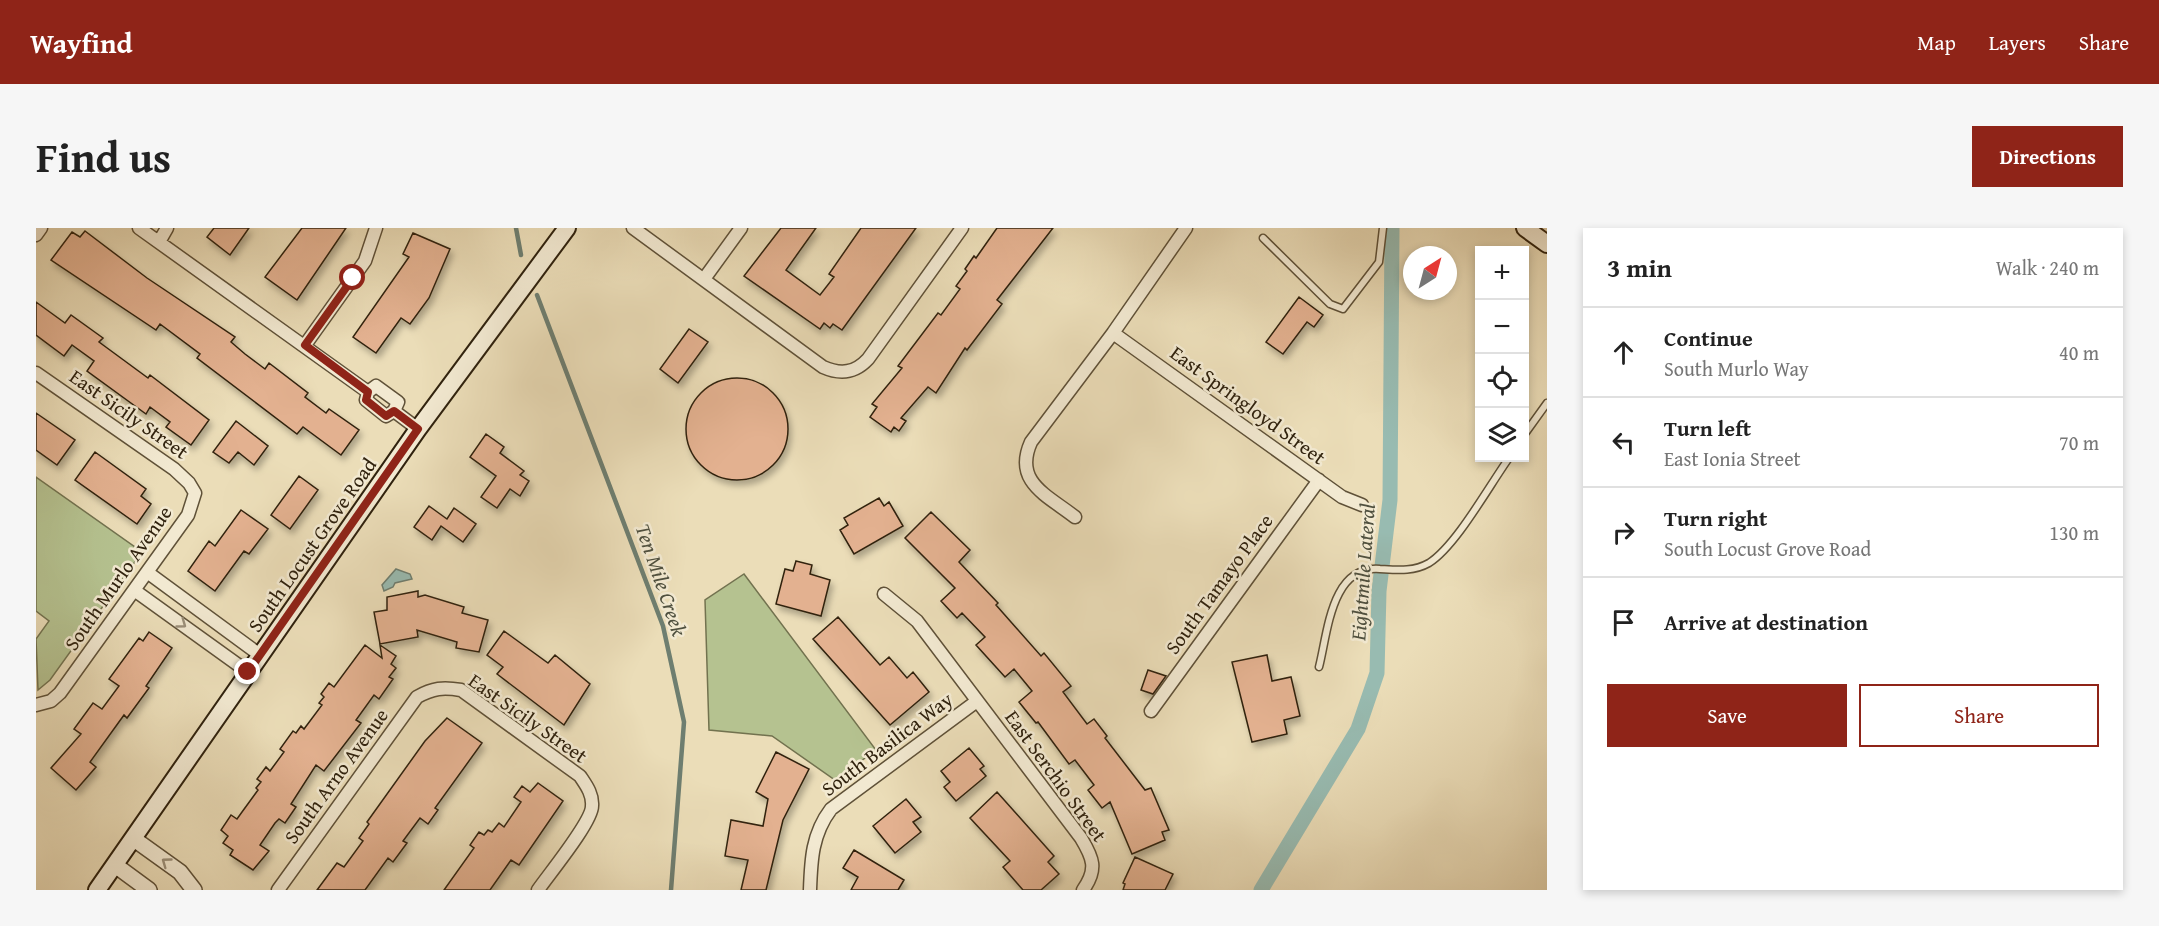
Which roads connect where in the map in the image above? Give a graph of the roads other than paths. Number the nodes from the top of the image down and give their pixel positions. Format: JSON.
{"nodes":[{"id":1,"x":41,"y":228,"type":"edge"},
{"id":2,"x":139,"y":228,"type":"edge"},
{"id":3,"x":167,"y":228,"type":"edge"},
{"id":4,"x":376,"y":228,"type":"edge"},
{"id":5,"x":567,"y":228,"type":"edge"},
{"id":6,"x":633,"y":228,"type":"edge"},
{"id":7,"x":741,"y":228,"type":"edge"},
{"id":8,"x":962,"y":228,"type":"edge"},
{"id":9,"x":1186,"y":228,"type":"edge"},
{"id":10,"x":1383,"y":228,"type":"edge"},
{"id":11,"x":1525,"y":228,"type":"edge"},
{"id":12,"x":36,"y":235,"type":"edge"},
{"id":13,"x":1263,"y":238,"type":"dead end"},
{"id":14,"x":159,"y":242,"type":"junction"},
{"id":15,"x":1547,"y":244,"type":"edge"},
{"id":16,"x":704,"y":279,"type":"junction"},
{"id":17,"x":1113,"y":333,"type":"junction"},
{"id":18,"x":305,"y":345,"type":"junction"},
{"id":19,"x":36,"y":373,"type":"edge"},
{"id":20,"x":1547,"y":403,"type":"edge"},
{"id":21,"x":1529,"y":428,"type":"edge"},
{"id":22,"x":418,"y":429,"type":"junction"},
{"id":23,"x":1506,"y":462,"type":"edge"},
{"id":24,"x":1319,"y":480,"type":"junction"},
{"id":25,"x":195,"y":493,"type":"joint"},
{"id":26,"x":1362,"y":505,"type":"dead end"},
{"id":27,"x":1075,"y":517,"type":"dead end"},
{"id":28,"x":147,"y":572,"type":"junction"},
{"id":29,"x":134,"y":590,"type":"junction"},
{"id":30,"x":885,"y":594,"type":"dead end"},
{"id":31,"x":260,"y":655,"type":"junction"},
{"id":32,"x":1319,"y":667,"type":"dead end"},
{"id":33,"x":248,"y":672,"type":"junction"},
{"id":34,"x":431,"y":689,"type":"joint"},
{"id":35,"x":977,"y":701,"type":"junction"},
{"id":36,"x":38,"y":705,"type":"edge"},
{"id":37,"x":1151,"y":711,"type":"dead end"},
{"id":38,"x":134,"y":839,"type":"junction"},
{"id":39,"x":115,"y":865,"type":"junction"},
{"id":40,"x":97,"y":890,"type":"edge"},
{"id":41,"x":149,"y":890,"type":"edge"},
{"id":42,"x":194,"y":890,"type":"edge"},
{"id":43,"x":278,"y":890,"type":"edge"},
{"id":44,"x":538,"y":890,"type":"edge"},
{"id":45,"x":810,"y":890,"type":"edge"},
{"id":46,"x":1083,"y":890,"type":"edge"}],
"edges":[{"from":1,"to":12,"type":"street"},
{"from":2,"to":14,"type":"street"},
{"from":3,"to":14,"type":"street"},
{"from":4,"to":18,"type":"street"},
{"from":5,"to":22,"type":"main road","name":"South Locust Grove Road"},
{"from":6,"to":16,"type":"street"},
{"from":7,"to":16,"type":"street"},
{"from":8,"to":16,"type":"street"},
{"from":9,"to":17,"type":"street"},
{"from":10,"to":13,"type":"lane"},
{"from":11,"to":15,"type":"main road"},
{"from":14,"to":18,"type":"street"},
{"from":17,"to":24,"type":"street","name":"East Springloyd Street"},
{"from":17,"to":27,"type":"street"},
{"from":18,"to":22,"type":"street"},
{"from":19,"to":25,"type":"street","name":"East Sicily Street"},
{"from":20,"to":21,"type":"lane"},
{"from":22,"to":31,"type":"main road","name":"South Locust Grove Road"},
{"from":23,"to":32,"type":"lane"},
{"from":24,"to":26,"type":"street","name":"East Springloyd Street"},
{"from":24,"to":37,"type":"street","name":"South Tamayo Place"},
{"from":25,"to":28,"type":"street","name":"South Murlo Avenue"},
{"from":28,"to":29,"type":"street","name":"South Murlo Avenue"},
{"from":28,"to":31,"type":"street"},
{"from":29,"to":33,"type":"street","one_way":true},
{"from":29,"to":36,"type":"street","name":"South Murlo Avenue"},
{"from":30,"to":35,"type":"street","name":"East Serchio Street"},
{"from":31,"to":33,"type":"main road","name":"South Locust Grove Road"},
{"from":33,"to":38,"type":"main road","name":"South Locust Grove Road"},
{"from":34,"to":43,"type":"street","name":"South Arno Avenue"},
{"from":34,"to":44,"type":"street","name":"East Sicily Street"},
{"from":35,"to":45,"type":"street","name":"South Basilica Way"},
{"from":35,"to":46,"type":"street","name":"East Serchio Street"},
{"from":38,"to":39,"type":"main road","name":"South Locust Grove Road"},
{"from":42,"to":38,"type":"street","one_way":true},
{"from":39,"to":40,"type":"main road","name":"South Locust Grove Road"},
{"from":39,"to":41,"type":"street"}]}
